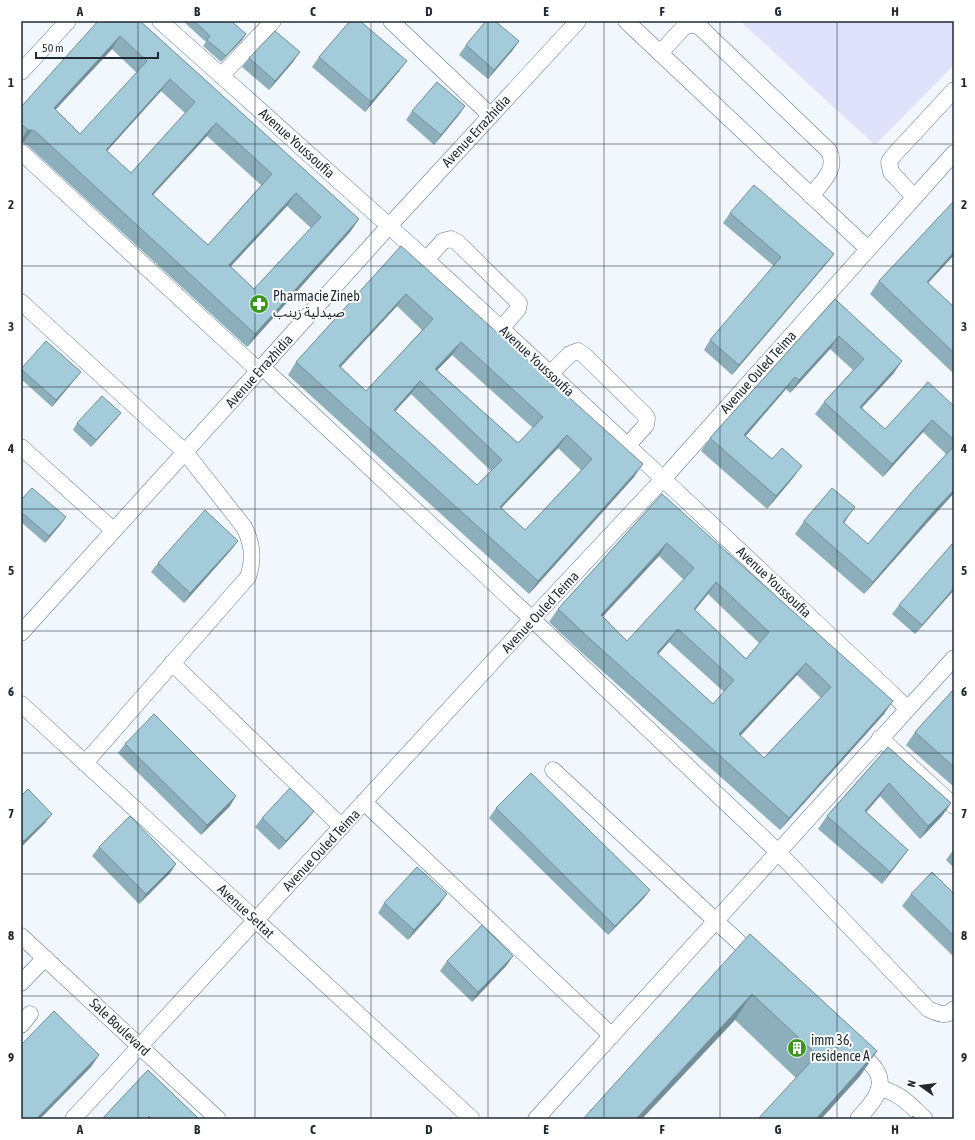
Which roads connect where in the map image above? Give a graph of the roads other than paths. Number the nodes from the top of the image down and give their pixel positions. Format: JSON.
{"nodes":[{"id":1,"x":68,"y":21,"type":"edge"},
{"id":2,"x":160,"y":21,"type":"edge"},
{"id":3,"x":273,"y":21,"type":"edge"},
{"id":4,"x":390,"y":21,"type":"edge"},
{"id":5,"x":578,"y":21,"type":"edge"},
{"id":6,"x":626,"y":21,"type":"edge"},
{"id":7,"x":660,"y":53,"type":"junction"},
{"id":8,"x":21,"y":72,"type":"edge"},
{"id":9,"x":221,"y":76,"type":"junction"},
{"id":10,"x":954,"y":90,"type":"edge"},
{"id":11,"x":490,"y":115,"type":"junction"},
{"id":12,"x":21,"y":152,"type":"edge"},
{"id":13,"x":954,"y":153,"type":"edge"},
{"id":14,"x":811,"y":196,"type":"junction"},
{"id":15,"x":914,"y":197,"type":"junction"},
{"id":16,"x":389,"y":226,"type":"junction"},
{"id":17,"x":868,"y":249,"type":"junction"},
{"id":18,"x":426,"y":260,"type":"junction"},
{"id":19,"x":21,"y":302,"type":"edge"},
{"id":20,"x":501,"y":329,"type":"junction"},
{"id":21,"x":260,"y":369,"type":"junction"},
{"id":22,"x":550,"y":374,"type":"junction"},
{"id":23,"x":628,"y":445,"type":"junction"},
{"id":24,"x":21,"y":446,"type":"edge"},
{"id":25,"x":185,"y":452,"type":"junction"},
{"id":26,"x":664,"y":478,"type":"junction"},
{"id":27,"x":113,"y":530,"type":"junction"},
{"id":28,"x":532,"y":619,"type":"junction"},
{"id":29,"x":21,"y":633,"type":"edge"},
{"id":30,"x":954,"y":658,"type":"edge"},
{"id":31,"x":172,"y":663,"type":"junction"},
{"id":32,"x":21,"y":704,"type":"edge"},
{"id":33,"x":907,"y":708,"type":"junction"},
{"id":34,"x":880,"y":738,"type":"junction"},
{"id":35,"x":84,"y":762,"type":"junction"},
{"id":36,"x":553,"y":770,"type":"dead end"},
{"id":37,"x":365,"y":804,"type":"junction"},
{"id":38,"x":954,"y":806,"type":"edge"},
{"id":39,"x":342,"y":828,"type":"junction"},
{"id":40,"x":778,"y":852,"type":"junction"},
{"id":41,"x":256,"y":921,"type":"junction"},
{"id":42,"x":717,"y":921,"type":"junction"},
{"id":43,"x":21,"y":936,"type":"edge"},
{"id":44,"x":45,"y":958,"type":"junction"},
{"id":45,"x":768,"y":969,"type":"edge"},
{"id":46,"x":21,"y":983,"type":"edge"},
{"id":47,"x":954,"y":1009,"type":"edge"},
{"id":48,"x":612,"y":1036,"type":"junction"},
{"id":49,"x":842,"y":1038,"type":"edge"},
{"id":50,"x":141,"y":1047,"type":"junction"},
{"id":51,"x":879,"y":1088,"type":"junction"},
{"id":52,"x":73,"y":1119,"type":"edge"},
{"id":53,"x":218,"y":1119,"type":"edge"},
{"id":54,"x":472,"y":1119,"type":"edge"},
{"id":55,"x":536,"y":1119,"type":"edge"},
{"id":56,"x":858,"y":1119,"type":"edge"},
{"id":57,"x":926,"y":1119,"type":"edge"}],
"edges":[{"from":1,"to":8,"type":"street"},
{"from":2,"to":9,"type":"street","name":"Avenue Youssoufia"},
{"from":3,"to":9,"type":"street"},
{"from":4,"to":11,"type":"street"},
{"from":5,"to":11,"type":"street","name":"Avenue Errazhidia"},
{"from":6,"to":7,"type":"street"},
{"from":7,"to":14,"type":"street"},
{"from":7,"to":14,"type":"street"},
{"from":9,"to":16,"type":"street","name":"Avenue Youssoufia"},
{"from":10,"to":15,"type":"street"},
{"from":11,"to":16,"type":"street","name":"Avenue Errazhidia"},
{"from":12,"to":21,"type":"street"},
{"from":13,"to":15,"type":"street","name":"Avenue Ouled Teima"},
{"from":14,"to":17,"type":"street"},
{"from":15,"to":17,"type":"street","name":"Avenue Ouled Teima"},
{"from":16,"to":18,"type":"street","name":"Avenue Youssoufia"},
{"from":16,"to":21,"type":"street","name":"Avenue Errazhidia"},
{"from":17,"to":26,"type":"street","name":"Avenue Ouled Teima"},
{"from":18,"to":20,"type":"street","name":"Avenue Youssoufia"},
{"from":18,"to":20,"type":"street"},
{"from":19,"to":25,"type":"street"},
{"from":20,"to":22,"type":"street","name":"Avenue Youssoufia"},
{"from":21,"to":25,"type":"street","name":"Avenue Errazhidia"},
{"from":21,"to":28,"type":"street"},
{"from":22,"to":23,"type":"street","name":"Avenue Youssoufia"},
{"from":22,"to":23,"type":"street"},
{"from":23,"to":26,"type":"street","name":"Avenue Youssoufia"},
{"from":24,"to":27,"type":"street"},
{"from":25,"to":27,"type":"street","name":"Avenue Errazhidia"},
{"from":25,"to":31,"type":"street"},
{"from":26,"to":28,"type":"street","name":"Avenue Ouled Teima"},
{"from":26,"to":33,"type":"street","name":"Avenue Youssoufia"},
{"from":27,"to":29,"type":"street","name":"Avenue Errazhidia"},
{"from":28,"to":37,"type":"street","name":"Avenue Ouled Teima"},
{"from":28,"to":40,"type":"street"},
{"from":30,"to":33,"type":"street"},
{"from":31,"to":35,"type":"street"},
{"from":31,"to":39,"type":"street"},
{"from":32,"to":35,"type":"street","name":"Avenue Settat"},
{"from":33,"to":34,"type":"street"},
{"from":34,"to":38,"type":"street"},
{"from":34,"to":40,"type":"street"},
{"from":35,"to":41,"type":"street","name":"Avenue Settat"},
{"from":36,"to":42,"type":"street"},
{"from":37,"to":39,"type":"street","name":"Avenue Ouled Teima"},
{"from":37,"to":48,"type":"street"},
{"from":39,"to":41,"type":"street","name":"Avenue Ouled Teima"},
{"from":40,"to":42,"type":"street"},
{"from":40,"to":47,"type":"street"},
{"from":41,"to":50,"type":"street","name":"Avenue Ouled Teima"},
{"from":41,"to":54,"type":"street","name":"Avenue Settat"},
{"from":42,"to":45,"type":"street"},
{"from":42,"to":48,"type":"street"},
{"from":43,"to":44,"type":"street","name":"Sale Boulevard"},
{"from":44,"to":46,"type":"street"},
{"from":44,"to":50,"type":"street","name":"Sale Boulevard"},
{"from":48,"to":55,"type":"street"},
{"from":49,"to":51,"type":"street"},
{"from":50,"to":52,"type":"street","name":"Avenue Ouled Teima"},
{"from":50,"to":53,"type":"street","name":"Sale Boulevard"},
{"from":51,"to":56,"type":"street"},
{"from":51,"to":57,"type":"street"}]}
